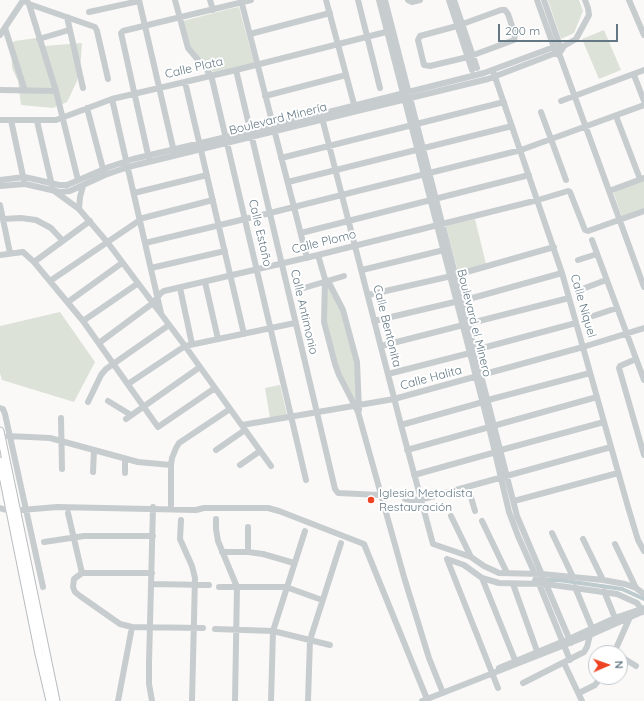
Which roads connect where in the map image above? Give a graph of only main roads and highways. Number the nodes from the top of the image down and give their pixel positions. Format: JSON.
{"nodes":[{"id":1,"x":1,"y":434,"type":"edge"},
{"id":2,"x":0,"y":461,"type":"edge"},
{"id":3,"x":9,"y":509,"type":"edge"},
{"id":4,"x":35,"y":619,"type":"junction"},
{"id":5,"x":50,"y":701,"type":"edge"},
{"id":6,"x":56,"y":701,"type":"edge"}],
"edges":[{"from":1,"to":3,"type":"main road"},
{"from":2,"to":3,"type":"main road"},
{"from":3,"to":4,"type":"main road"},
{"from":4,"to":5,"type":"main road"},
{"from":4,"to":6,"type":"main road"}]}
